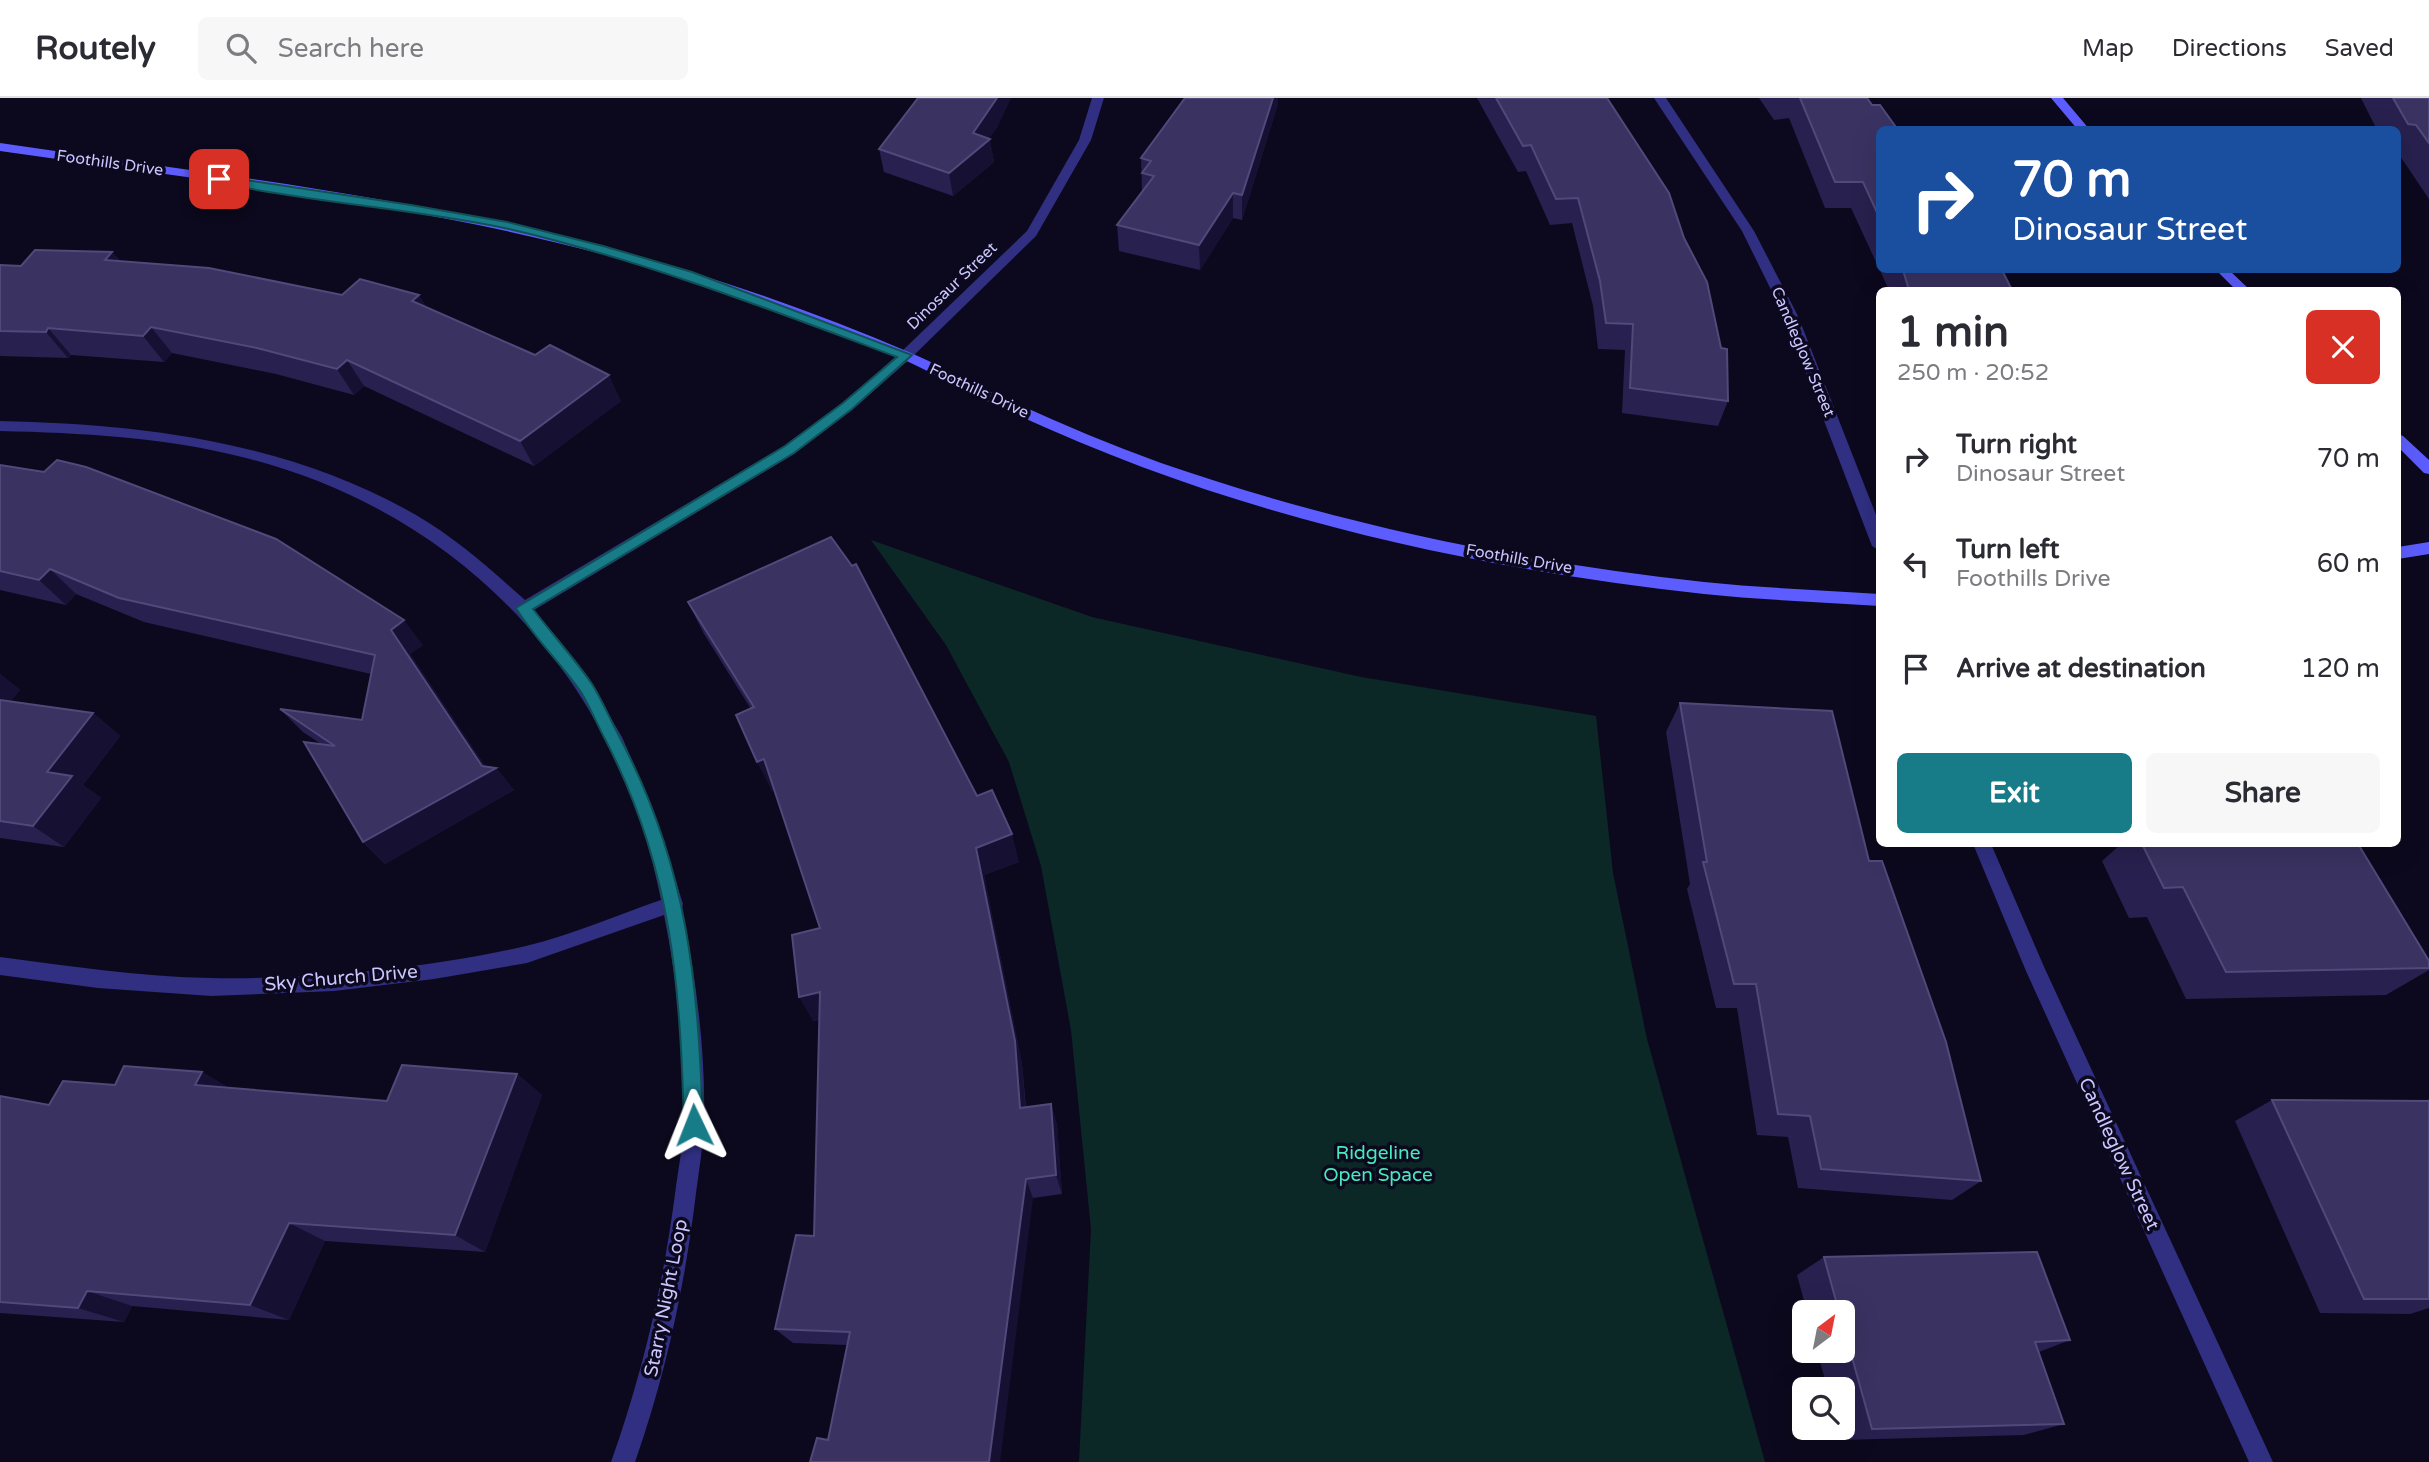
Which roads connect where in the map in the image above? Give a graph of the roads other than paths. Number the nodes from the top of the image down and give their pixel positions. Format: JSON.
{"nodes":[{"id":1,"x":1098,"y":98,"type":"edge"},
{"id":2,"x":1660,"y":98,"type":"edge"},
{"id":3,"x":2057,"y":98,"type":"edge"},
{"id":4,"x":2082,"y":126,"type":"edge"},
{"id":5,"x":0,"y":147,"type":"edge"},
{"id":6,"x":2225,"y":273,"type":"edge"},
{"id":7,"x":2240,"y":287,"type":"edge"},
{"id":8,"x":906,"y":355,"type":"junction"},
{"id":9,"x":0,"y":426,"type":"edge"},
{"id":10,"x":2401,"y":442,"type":"edge"},
{"id":11,"x":2429,"y":469,"type":"edge"},
{"id":12,"x":1876,"y":536,"type":"edge"},
{"id":13,"x":2429,"y":548,"type":"edge"},
{"id":14,"x":2401,"y":553,"type":"edge"},
{"id":15,"x":1876,"y":600,"type":"edge"},
{"id":16,"x":524,"y":608,"type":"junction"},
{"id":17,"x":1983,"y":847,"type":"edge"},
{"id":18,"x":674,"y":904,"type":"junction"},
{"id":19,"x":0,"y":965,"type":"edge"},
{"id":20,"x":623,"y":1462,"type":"edge"},
{"id":21,"x":2261,"y":1462,"type":"edge"}],
"edges":[{"from":1,"to":8,"type":"street","name":"Dinosaur Street"},
{"from":2,"to":12,"type":"street","name":"Candleglow Street"},
{"from":3,"to":4,"type":"street"},
{"from":5,"to":8,"type":"street","name":"Foothills Drive"},
{"from":6,"to":7,"type":"street"},
{"from":8,"to":15,"type":"street","name":"Foothills Drive"},
{"from":8,"to":16,"type":"street","name":"Dinosaur Street"},
{"from":9,"to":16,"type":"street","name":"Starry Night Loop"},
{"from":10,"to":11,"type":"street"},
{"from":13,"to":14,"type":"street"},
{"from":16,"to":18,"type":"street","name":"Starry Night Loop"},
{"from":17,"to":21,"type":"street","name":"Candleglow Street"},
{"from":18,"to":19,"type":"street","name":"Sky Church Drive"},
{"from":18,"to":20,"type":"street","name":"Starry Night Loop"}]}
